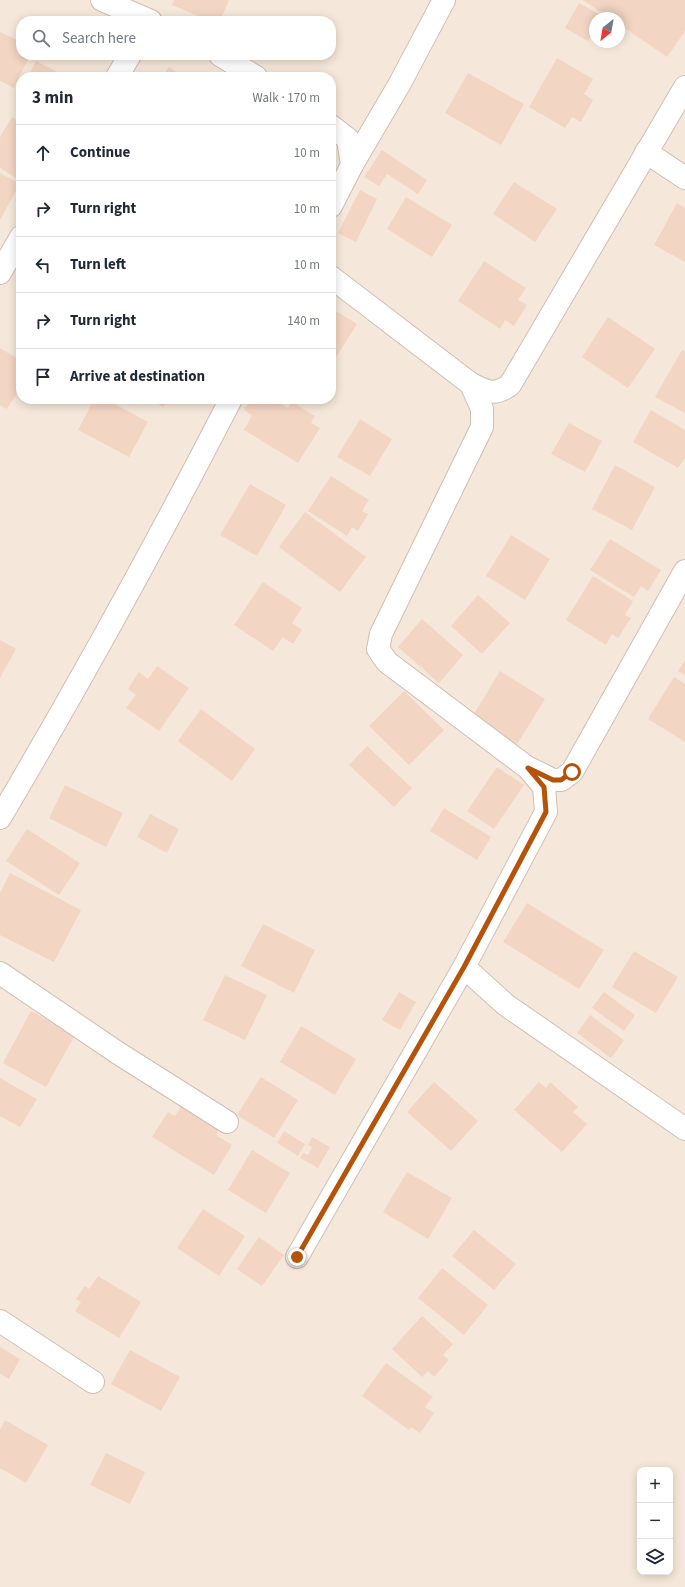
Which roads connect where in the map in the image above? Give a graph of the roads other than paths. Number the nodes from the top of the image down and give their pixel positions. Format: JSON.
{"nodes":[{"id":1,"x":102,"y":0,"type":"edge"},
{"id":2,"x":444,"y":0,"type":"edge"},
{"id":3,"x":146,"y":15,"type":"edge"},
{"id":4,"x":127,"y":60,"type":"edge"},
{"id":5,"x":228,"y":60,"type":"edge"},
{"id":6,"x":120,"y":72,"type":"edge"},
{"id":7,"x":248,"y":72,"type":"edge"},
{"id":8,"x":685,"y":87,"type":"edge"},
{"id":9,"x":336,"y":130,"type":"edge"},
{"id":10,"x":646,"y":152,"type":"junction"},
{"id":11,"x":352,"y":165,"type":"junction"},
{"id":12,"x":685,"y":178,"type":"edge"},
{"id":13,"x":336,"y":196,"type":"edge"},
{"id":14,"x":16,"y":244,"type":"edge"},
{"id":15,"x":3,"y":262,"type":"edge"},
{"id":16,"x":336,"y":281,"type":"edge"},
{"id":17,"x":471,"y":384,"type":"junction"},
{"id":18,"x":228,"y":404,"type":"edge"},
{"id":19,"x":685,"y":571,"type":"edge"},
{"id":20,"x":528,"y":768,"type":"junction"},
{"id":21,"x":0,"y":818,"type":"edge"},
{"id":22,"x":464,"y":967,"type":"junction"},
{"id":23,"x":0,"y":972,"type":"edge"},
{"id":24,"x":228,"y":1122,"type":"dead end"},
{"id":25,"x":685,"y":1129,"type":"edge"},
{"id":26,"x":297,"y":1257,"type":"dead end"},
{"id":27,"x":0,"y":1321,"type":"edge"},
{"id":28,"x":93,"y":1382,"type":"dead end"}],
"edges":[{"from":1,"to":3,"type":"street"},
{"from":2,"to":11,"type":"street"},
{"from":4,"to":6,"type":"street"},
{"from":5,"to":7,"type":"street"},
{"from":8,"to":10,"type":"street"},
{"from":9,"to":11,"type":"street"},
{"from":10,"to":12,"type":"street"},
{"from":10,"to":17,"type":"street"},
{"from":11,"to":13,"type":"street"},
{"from":14,"to":15,"type":"street"},
{"from":16,"to":17,"type":"street"},
{"from":17,"to":20,"type":"street"},
{"from":18,"to":21,"type":"street"},
{"from":19,"to":20,"type":"street"},
{"from":20,"to":22,"type":"street"},
{"from":22,"to":25,"type":"street"},
{"from":22,"to":26,"type":"street"},
{"from":23,"to":24,"type":"street"},
{"from":27,"to":28,"type":"street"}]}
